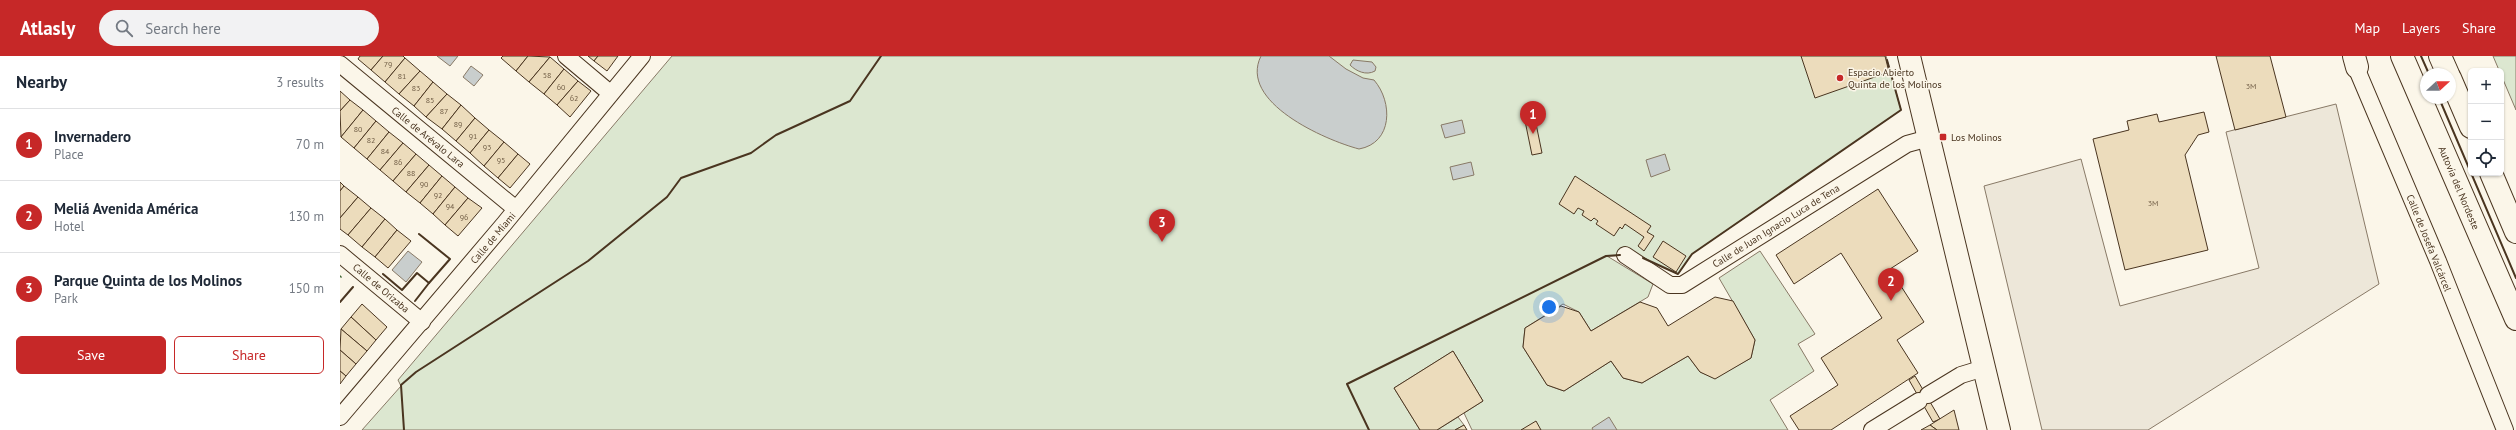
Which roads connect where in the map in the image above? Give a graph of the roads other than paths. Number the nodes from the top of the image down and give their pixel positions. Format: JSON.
{"nodes":[{"id":1,"x":566,"y":56,"type":"edge"},
{"id":2,"x":642,"y":56,"type":"edge"},
{"id":3,"x":1909,"y":56,"type":"edge"},
{"id":4,"x":2402,"y":56,"type":"edge"},
{"id":5,"x":2440,"y":56,"type":"edge"},
{"id":6,"x":2354,"y":60,"type":"edge"},
{"id":7,"x":340,"y":64,"type":"edge"},
{"id":8,"x":2445,"y":68,"type":"edge"},
{"id":9,"x":2456,"y":92,"type":"edge"},
{"id":10,"x":610,"y":93,"type":"junction"},
{"id":11,"x":2468,"y":120,"type":"edge"},
{"id":12,"x":1929,"y":138,"type":"junction"},
{"id":13,"x":2492,"y":176,"type":"edge"},
{"id":14,"x":516,"y":210,"type":"junction"},
{"id":15,"x":2516,"y":232,"type":"edge"},
{"id":16,"x":340,"y":254,"type":"edge"},
{"id":17,"x":1625,"y":255,"type":"dead end"},
{"id":18,"x":2516,"y":319,"type":"edge"},
{"id":19,"x":422,"y":322,"type":"junction"},
{"id":20,"x":1984,"y":368,"type":"junction"},
{"id":21,"x":340,"y":417,"type":"edge"},
{"id":22,"x":1872,"y":430,"type":"edge"},
{"id":23,"x":1999,"y":430,"type":"edge"},
{"id":24,"x":2505,"y":430,"type":"edge"}],
"edges":[{"from":1,"to":10,"type":"street"},
{"from":2,"to":10,"type":"street","name":"Calle de Miami"},
{"from":3,"to":12,"type":"main road"},
{"from":4,"to":18,"type":"main road","name":"Autovía del Nordeste"},
{"from":5,"to":8,"type":"main road"},
{"from":6,"to":24,"type":"street","name":"Calle de Josefa Valcárcel"},
{"from":7,"to":14,"type":"street","name":"Calle de Arévalo Lara"},
{"from":9,"to":11,"type":"main road"},
{"from":10,"to":14,"type":"street","name":"Calle de Miami"},
{"from":12,"to":17,"type":"street","name":"Calle de Juan Ignacio Luca de Tena"},
{"from":12,"to":20,"type":"main road"},
{"from":13,"to":15,"type":"main road"},
{"from":14,"to":19,"type":"street","name":"Calle de Miami"},
{"from":16,"to":19,"type":"street","name":"Calle de Orizaba"},
{"from":19,"to":21,"type":"street","name":"Calle de Miami"},
{"from":20,"to":22,"type":"street"},
{"from":20,"to":23,"type":"main road"}]}
